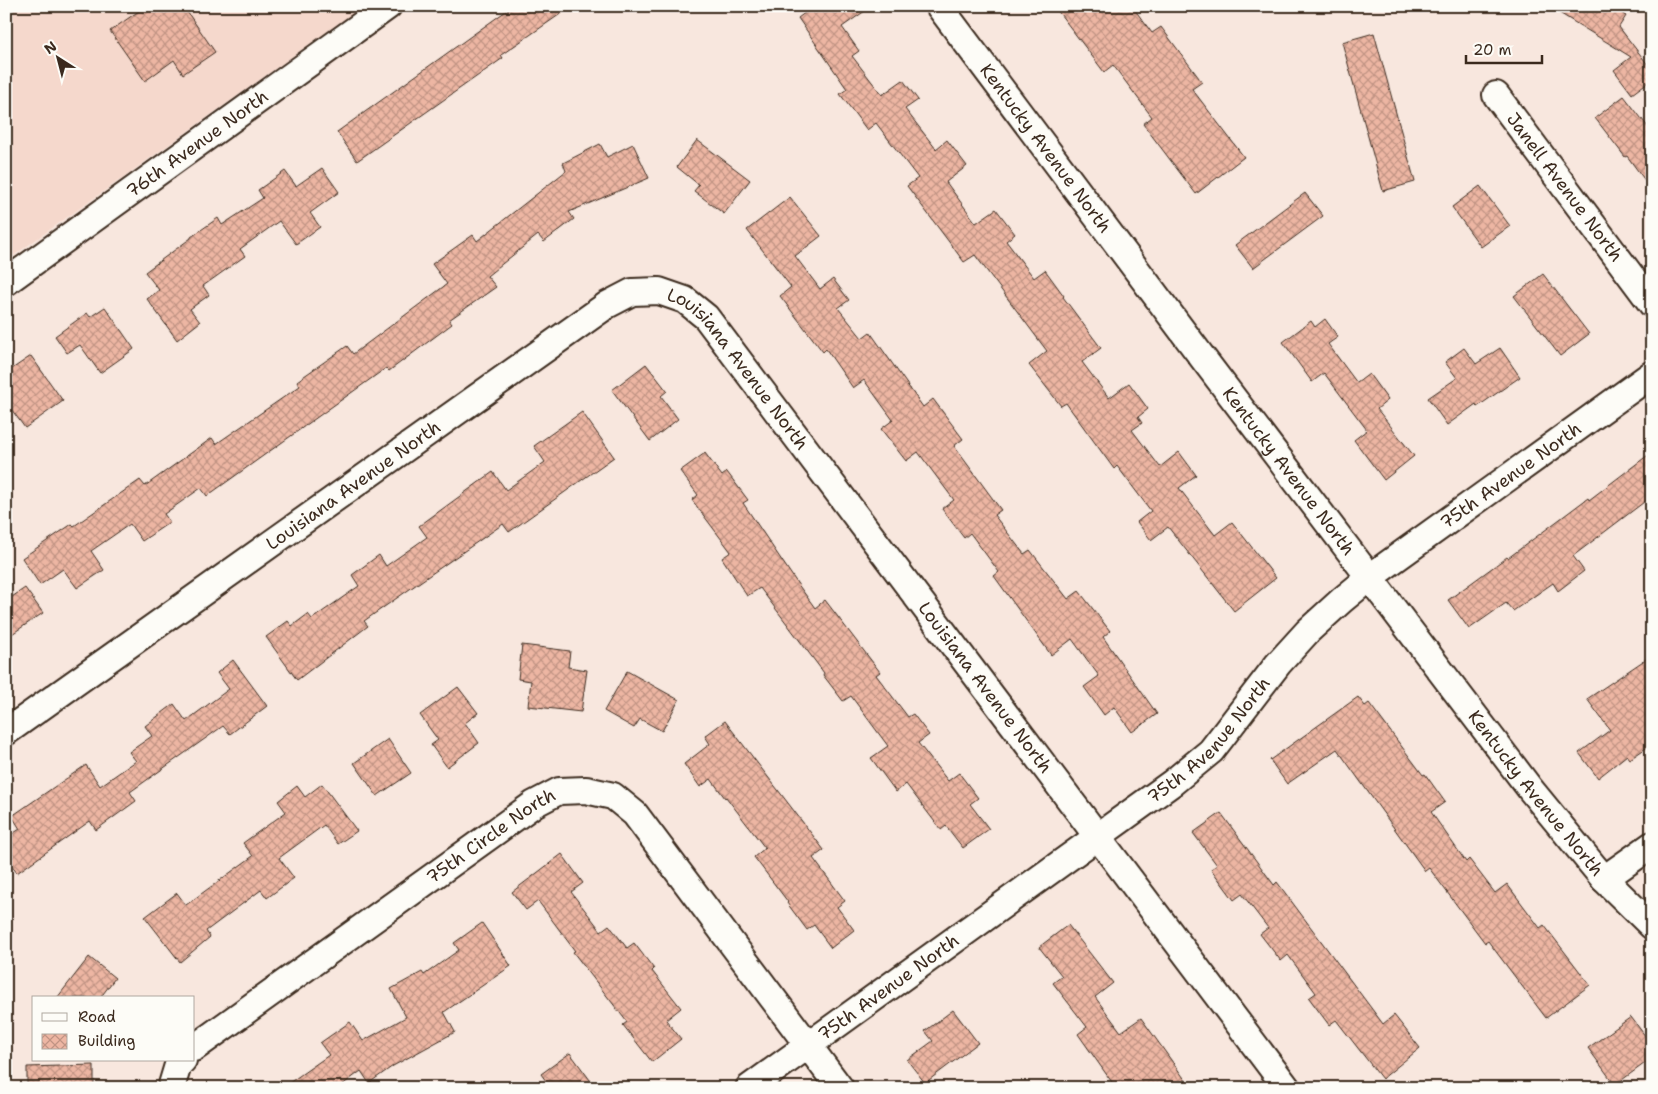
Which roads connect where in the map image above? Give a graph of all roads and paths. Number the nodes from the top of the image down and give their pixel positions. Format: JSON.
{"nodes":[{"id":1,"x":388,"y":6,"type":"edge"},
{"id":2,"x":939,"y":6,"type":"edge"},
{"id":3,"x":1496,"y":95,"type":"dead end"},
{"id":4,"x":6,"y":282,"type":"edge"},
{"id":5,"x":1652,"y":304,"type":"edge"},
{"id":6,"x":1652,"y":374,"type":"edge"},
{"id":7,"x":1370,"y":577,"type":"junction"},
{"id":8,"x":6,"y":732,"type":"edge"},
{"id":9,"x":1098,"y":837,"type":"junction"},
{"id":10,"x":1652,"y":846,"type":"edge"},
{"id":11,"x":1604,"y":879,"type":"junction"},
{"id":12,"x":1652,"y":926,"type":"edge"},
{"id":13,"x":808,"y":1045,"type":"junction"},
{"id":14,"x":195,"y":1047,"type":"edge"},
{"id":15,"x":181,"y":1062,"type":"edge"},
{"id":16,"x":171,"y":1088,"type":"edge"},
{"id":17,"x":749,"y":1088,"type":"edge"},
{"id":18,"x":840,"y":1088,"type":"edge"},
{"id":19,"x":1287,"y":1088,"type":"edge"}],
"edges":[{"from":1,"to":4,"type":"street","name":"76th Avenue North"},
{"from":2,"to":7,"type":"street","name":"Kentucky Avenue North"},
{"from":3,"to":5,"type":"street","name":"Janell Avenue North"},
{"from":6,"to":7,"type":"street","name":"75th Avenue North"},
{"from":7,"to":9,"type":"street","name":"75th Avenue North"},
{"from":7,"to":11,"type":"street","name":"Kentucky Avenue North"},
{"from":8,"to":9,"type":"street","name":"Louisiana Avenue North"},
{"from":9,"to":13,"type":"street","name":"75th Avenue North"},
{"from":9,"to":19,"type":"street","name":"Louisiana Avenue North"},
{"from":10,"to":11,"type":"street"},
{"from":11,"to":12,"type":"street","name":"Kentucky Avenue North"},
{"from":13,"to":14,"type":"street","name":"75th Circle North"},
{"from":13,"to":17,"type":"street","name":"75th Avenue North"},
{"from":13,"to":18,"type":"street","name":"75th Circle North"},
{"from":15,"to":16,"type":"street"}]}
